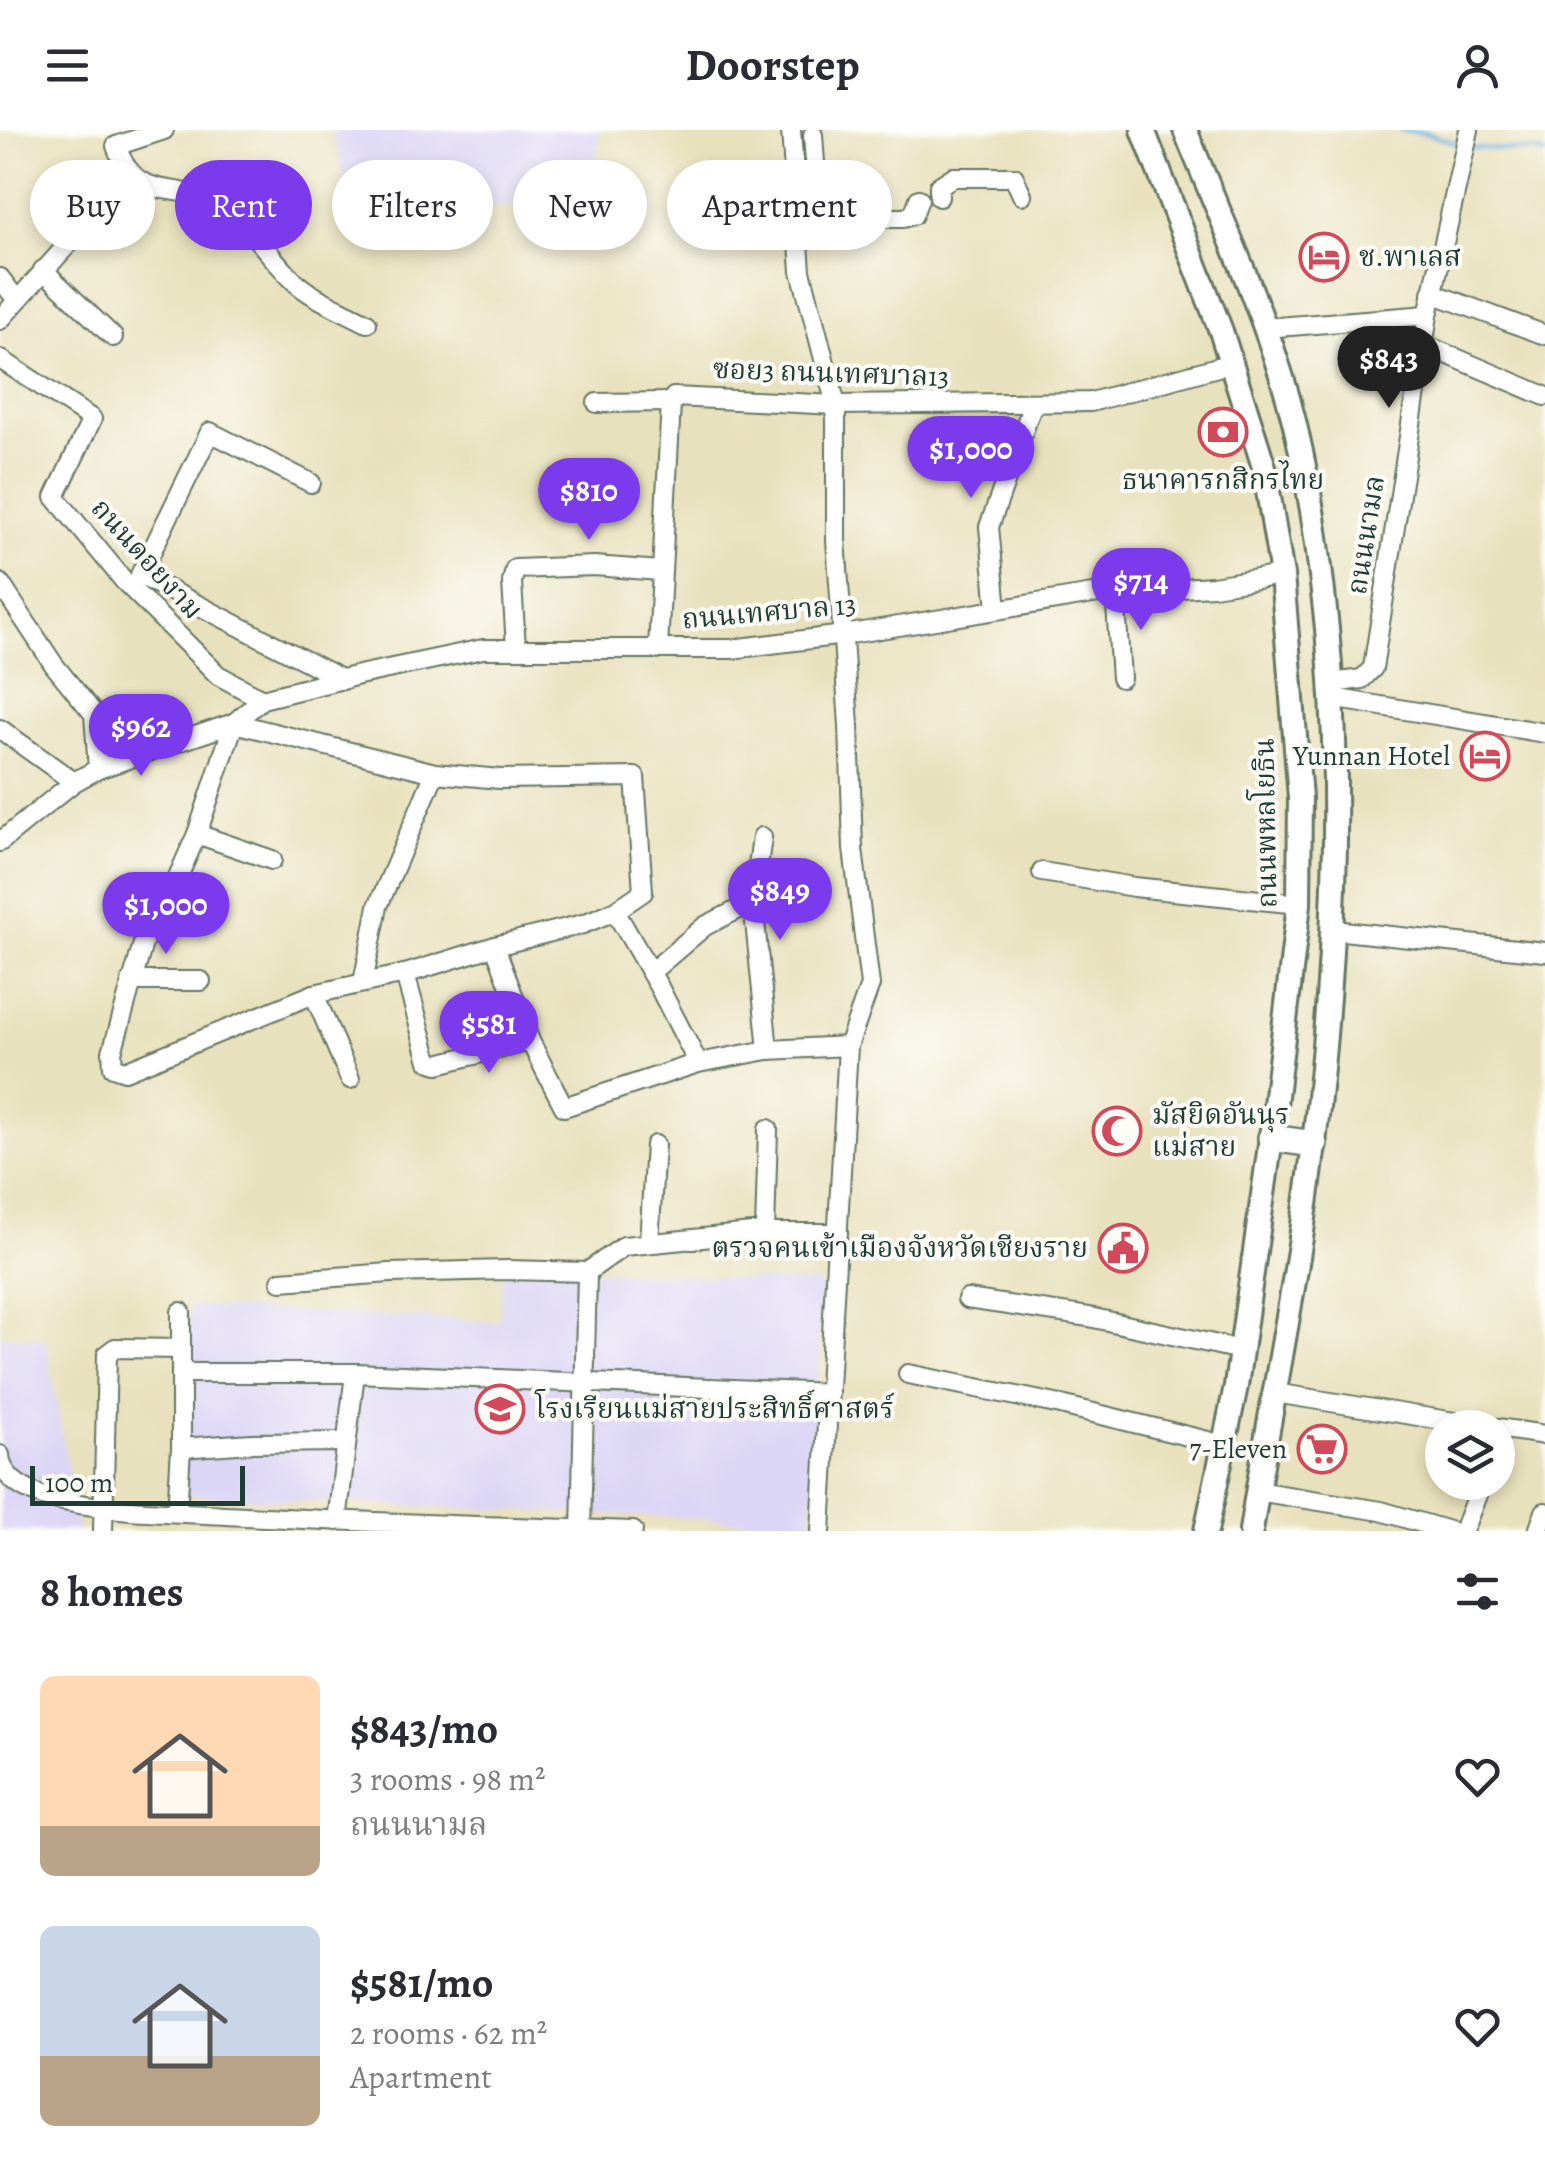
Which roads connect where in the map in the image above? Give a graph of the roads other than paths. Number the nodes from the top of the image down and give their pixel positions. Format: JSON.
{"nodes":[{"id":1,"x":164,"y":130,"type":"edge"},
{"id":2,"x":791,"y":130,"type":"edge"},
{"id":3,"x":1143,"y":130,"type":"edge"},
{"id":4,"x":1185,"y":130,"type":"edge"},
{"id":5,"x":813,"y":135,"type":"dead end"},
{"id":6,"x":1467,"y":139,"type":"edge"},
{"id":7,"x":1022,"y":196,"type":"dead end"},
{"id":8,"x":939,"y":197,"type":"dead end"},
{"id":9,"x":919,"y":199,"type":"dead end"},
{"id":10,"x":62,"y":250,"type":"edge"},
{"id":11,"x":43,"y":270,"type":"junction"},
{"id":12,"x":0,"y":278,"type":"edge"},
{"id":13,"x":1432,"y":293,"type":"junction"},
{"id":14,"x":16,"y":299,"type":"junction"},
{"id":15,"x":1428,"y":314,"type":"junction"},
{"id":16,"x":0,"y":320,"type":"edge"},
{"id":17,"x":367,"y":324,"type":"dead end"},
{"id":18,"x":1265,"y":328,"type":"junction"},
{"id":19,"x":1545,"y":335,"type":"edge"},
{"id":20,"x":113,"y":337,"type":"dead end"},
{"id":21,"x":1424,"y":344,"type":"junction"},
{"id":22,"x":0,"y":359,"type":"edge"},
{"id":23,"x":1232,"y":363,"type":"junction"},
{"id":24,"x":1545,"y":396,"type":"edge"},
{"id":25,"x":671,"y":402,"type":"junction"},
{"id":26,"x":598,"y":403,"type":"dead end"},
{"id":27,"x":1032,"y":404,"type":"junction"},
{"id":28,"x":836,"y":406,"type":"junction"},
{"id":29,"x":311,"y":482,"type":"dead end"},
{"id":30,"x":662,"y":571,"type":"junction"},
{"id":31,"x":1282,"y":574,"type":"junction"},
{"id":32,"x":0,"y":583,"type":"edge"},
{"id":33,"x":1115,"y":591,"type":"junction"},
{"id":34,"x":997,"y":609,"type":"junction"},
{"id":35,"x":844,"y":635,"type":"junction"},
{"id":36,"x":516,"y":648,"type":"junction"},
{"id":37,"x":658,"y":648,"type":"junction"},
{"id":38,"x":1121,"y":678,"type":"dead end"},
{"id":39,"x":343,"y":680,"type":"junction"},
{"id":40,"x":1332,"y":690,"type":"junction"},
{"id":41,"x":262,"y":700,"type":"junction"},
{"id":42,"x":234,"y":723,"type":"junction"},
{"id":43,"x":0,"y":729,"type":"edge"},
{"id":44,"x":1545,"y":733,"type":"edge"},
{"id":45,"x":98,"y":769,"type":"junction"},
{"id":46,"x":436,"y":773,"type":"junction"},
{"id":47,"x":74,"y":782,"type":"junction"},
{"id":48,"x":197,"y":834,"type":"junction"},
{"id":49,"x":762,"y":836,"type":"dead end"},
{"id":50,"x":0,"y":842,"type":"edge"},
{"id":51,"x":272,"y":860,"type":"dead end"},
{"id":52,"x":1042,"y":872,"type":"dead end"},
{"id":53,"x":753,"y":902,"type":"junction"},
{"id":54,"x":1299,"y":904,"type":"junction"},
{"id":55,"x":614,"y":911,"type":"junction"},
{"id":56,"x":1334,"y":930,"type":"junction"},
{"id":57,"x":494,"y":946,"type":"junction"},
{"id":58,"x":1545,"y":952,"type":"edge"},
{"id":59,"x":651,"y":972,"type":"junction"},
{"id":60,"x":405,"y":974,"type":"junction"},
{"id":61,"x":131,"y":981,"type":"junction"},
{"id":62,"x":201,"y":981,"type":"dead end"},
{"id":63,"x":363,"y":983,"type":"junction"},
{"id":64,"x":314,"y":994,"type":"junction"},
{"id":65,"x":530,"y":1041,"type":"junction"},
{"id":66,"x":848,"y":1046,"type":"junction"},
{"id":67,"x":768,"y":1050,"type":"junction"},
{"id":68,"x":698,"y":1063,"type":"junction"},
{"id":69,"x":350,"y":1080,"type":"dead end"},
{"id":70,"x":768,"y":1129,"type":"dead end"},
{"id":71,"x":1271,"y":1138,"type":"junction"},
{"id":72,"x":1314,"y":1144,"type":"junction"},
{"id":73,"x":655,"y":1145,"type":"dead end"},
{"id":74,"x":838,"y":1232,"type":"junction"},
{"id":75,"x":765,"y":1233,"type":"junction"},
{"id":76,"x":649,"y":1242,"type":"junction"},
{"id":77,"x":587,"y":1272,"type":"junction"},
{"id":78,"x":281,"y":1281,"type":"dead end"},
{"id":79,"x":967,"y":1299,"type":"dead end"},
{"id":80,"x":181,"y":1312,"type":"dead end"},
{"id":81,"x":181,"y":1349,"type":"junction"},
{"id":82,"x":1241,"y":1350,"type":"junction"},
{"id":83,"x":181,"y":1374,"type":"junction"},
{"id":84,"x":354,"y":1374,"type":"junction"},
{"id":85,"x":908,"y":1374,"type":"dead end"},
{"id":86,"x":586,"y":1381,"type":"junction"},
{"id":87,"x":1276,"y":1392,"type":"junction"},
{"id":88,"x":829,"y":1393,"type":"junction"},
{"id":89,"x":1425,"y":1419,"type":"edge"},
{"id":90,"x":1515,"y":1433,"type":"edge"},
{"id":91,"x":1545,"y":1435,"type":"edge"},
{"id":92,"x":345,"y":1442,"type":"junction"},
{"id":93,"x":1224,"y":1445,"type":"junction"},
{"id":94,"x":181,"y":1448,"type":"junction"},
{"id":95,"x":0,"y":1456,"type":"edge"},
{"id":96,"x":0,"y":1464,"type":"edge"},
{"id":97,"x":1257,"y":1491,"type":"junction"},
{"id":98,"x":1475,"y":1500,"type":"edge"},
{"id":99,"x":104,"y":1506,"type":"junction"},
{"id":100,"x":177,"y":1512,"type":"junction"},
{"id":101,"x":1545,"y":1512,"type":"edge"},
{"id":102,"x":337,"y":1521,"type":"junction"},
{"id":103,"x":1390,"y":1523,"type":"edge"},
{"id":104,"x":581,"y":1530,"type":"edge"},
{"id":105,"x":103,"y":1531,"type":"edge"},
{"id":106,"x":633,"y":1531,"type":"edge"},
{"id":107,"x":821,"y":1531,"type":"edge"},
{"id":108,"x":1206,"y":1531,"type":"edge"},
{"id":109,"x":1250,"y":1531,"type":"edge"},
{"id":110,"x":1449,"y":1531,"type":"edge"},
{"id":111,"x":1463,"y":1531,"type":"edge"},
{"id":112,"x":1538,"y":1531,"type":"edge"}],
"edges":[{"from":1,"to":17,"type":"street"},
{"from":2,"to":28,"type":"street"},
{"from":3,"to":23,"type":"main road","name":"ถนนพหลโยธิน"},
{"from":4,"to":18,"type":"main road"},
{"from":5,"to":9,"type":"street"},
{"from":6,"to":13,"type":"street","name":"ถนนนามล"},
{"from":7,"to":8,"type":"street"},
{"from":10,"to":11,"type":"street"},
{"from":11,"to":14,"type":"street"},
{"from":11,"to":20,"type":"street"},
{"from":12,"to":14,"type":"street"},
{"from":13,"to":15,"type":"street","name":"ถนนนามล"},
{"from":13,"to":19,"type":"street"},
{"from":14,"to":16,"type":"street"},
{"from":15,"to":18,"type":"street"},
{"from":15,"to":21,"type":"street","name":"ถนนนามล"},
{"from":18,"to":40,"type":"main road"},
{"from":21,"to":24,"type":"street"},
{"from":21,"to":40,"type":"street","name":"ถนนนามล"},
{"from":22,"to":41,"type":"street","name":"ถนนดอยงาม"},
{"from":23,"to":27,"type":"street","name":"ซอย3 ถนนเทศบาล13"},
{"from":23,"to":31,"type":"main road","name":"ถนนพหลโยธิน"},
{"from":25,"to":26,"type":"street","name":"ซอย3 ถนนเทศบาล13"},
{"from":25,"to":28,"type":"street","name":"ซอย3 ถนนเทศบาล13"},
{"from":25,"to":30,"type":"street"},
{"from":27,"to":28,"type":"street","name":"ซอย3 ถนนเทศบาล13"},
{"from":27,"to":34,"type":"street"},
{"from":28,"to":35,"type":"street"},
{"from":29,"to":39,"type":"street"},
{"from":30,"to":36,"type":"street"},
{"from":30,"to":37,"type":"street"},
{"from":31,"to":33,"type":"street","name":"ถนนเทศบาล 13"},
{"from":31,"to":54,"type":"main road","name":"ถนนพหลโยธิน"},
{"from":32,"to":45,"type":"street"},
{"from":33,"to":34,"type":"street","name":"ถนนเทศบาล 13"},
{"from":33,"to":38,"type":"street"},
{"from":34,"to":35,"type":"street","name":"ถนนเทศบาล 13"},
{"from":35,"to":37,"type":"street","name":"ถนนเทศบาล 13"},
{"from":35,"to":66,"type":"street"},
{"from":36,"to":37,"type":"street","name":"ถนนเทศบาล 13"},
{"from":36,"to":39,"type":"street","name":"ถนนเทศบาล 13"},
{"from":39,"to":41,"type":"street","name":"ถนนเทศบาล 13"},
{"from":40,"to":44,"type":"street"},
{"from":40,"to":56,"type":"main road"},
{"from":41,"to":42,"type":"street"},
{"from":42,"to":45,"type":"street"},
{"from":42,"to":46,"type":"street"},
{"from":42,"to":48,"type":"street"},
{"from":43,"to":47,"type":"street"},
{"from":45,"to":47,"type":"street"},
{"from":46,"to":55,"type":"street"},
{"from":46,"to":63,"type":"street"},
{"from":47,"to":50,"type":"street"},
{"from":48,"to":51,"type":"street"},
{"from":48,"to":61,"type":"street"},
{"from":49,"to":53,"type":"street"},
{"from":52,"to":54,"type":"street"},
{"from":53,"to":59,"type":"street"},
{"from":53,"to":67,"type":"street"},
{"from":54,"to":71,"type":"main road","name":"ถนนพหลโยธิน"},
{"from":55,"to":57,"type":"street"},
{"from":55,"to":59,"type":"street"},
{"from":56,"to":58,"type":"street"},
{"from":56,"to":72,"type":"main road"},
{"from":57,"to":60,"type":"street"},
{"from":57,"to":65,"type":"street"},
{"from":59,"to":68,"type":"street"},
{"from":60,"to":63,"type":"street"},
{"from":60,"to":65,"type":"street"},
{"from":61,"to":62,"type":"street"},
{"from":61,"to":64,"type":"street"},
{"from":63,"to":64,"type":"street"},
{"from":64,"to":69,"type":"street"},
{"from":65,"to":68,"type":"street"},
{"from":66,"to":67,"type":"street"},
{"from":66,"to":74,"type":"street"},
{"from":67,"to":68,"type":"street"},
{"from":70,"to":75,"type":"street"},
{"from":71,"to":72,"type":"highway"},
{"from":71,"to":82,"type":"main road","name":"ถนนพหลโยธิน"},
{"from":72,"to":87,"type":"main road"},
{"from":73,"to":76,"type":"street"},
{"from":74,"to":75,"type":"street"},
{"from":74,"to":88,"type":"street"},
{"from":75,"to":76,"type":"street"},
{"from":76,"to":77,"type":"street"},
{"from":77,"to":78,"type":"street"},
{"from":77,"to":86,"type":"street"},
{"from":79,"to":82,"type":"street"},
{"from":80,"to":81,"type":"street"},
{"from":81,"to":83,"type":"street"},
{"from":81,"to":99,"type":"street"},
{"from":82,"to":93,"type":"main road","name":"ถนนพหลโยธิน"},
{"from":83,"to":84,"type":"street"},
{"from":83,"to":94,"type":"street"},
{"from":84,"to":86,"type":"street"},
{"from":84,"to":92,"type":"street"},
{"from":85,"to":93,"type":"street"},
{"from":86,"to":88,"type":"street"},
{"from":86,"to":104,"type":"street"},
{"from":87,"to":89,"type":"street"},
{"from":87,"to":97,"type":"main road"},
{"from":88,"to":107,"type":"street"},
{"from":90,"to":91,"type":"street"},
{"from":92,"to":94,"type":"street"},
{"from":92,"to":102,"type":"street"},
{"from":93,"to":108,"type":"main road","name":"ถนนพหลโยธิน"},
{"from":94,"to":100,"type":"street"},
{"from":95,"to":96,"type":"street"},
{"from":96,"to":99,"type":"street"},
{"from":97,"to":103,"type":"street"},
{"from":97,"to":109,"type":"main road"},
{"from":98,"to":111,"type":"street"},
{"from":99,"to":100,"type":"street"},
{"from":99,"to":105,"type":"street"},
{"from":100,"to":102,"type":"street"},
{"from":101,"to":112,"type":"street"},
{"from":102,"to":104,"type":"street"},
{"from":103,"to":110,"type":"street"},
{"from":104,"to":106,"type":"street"}]}
